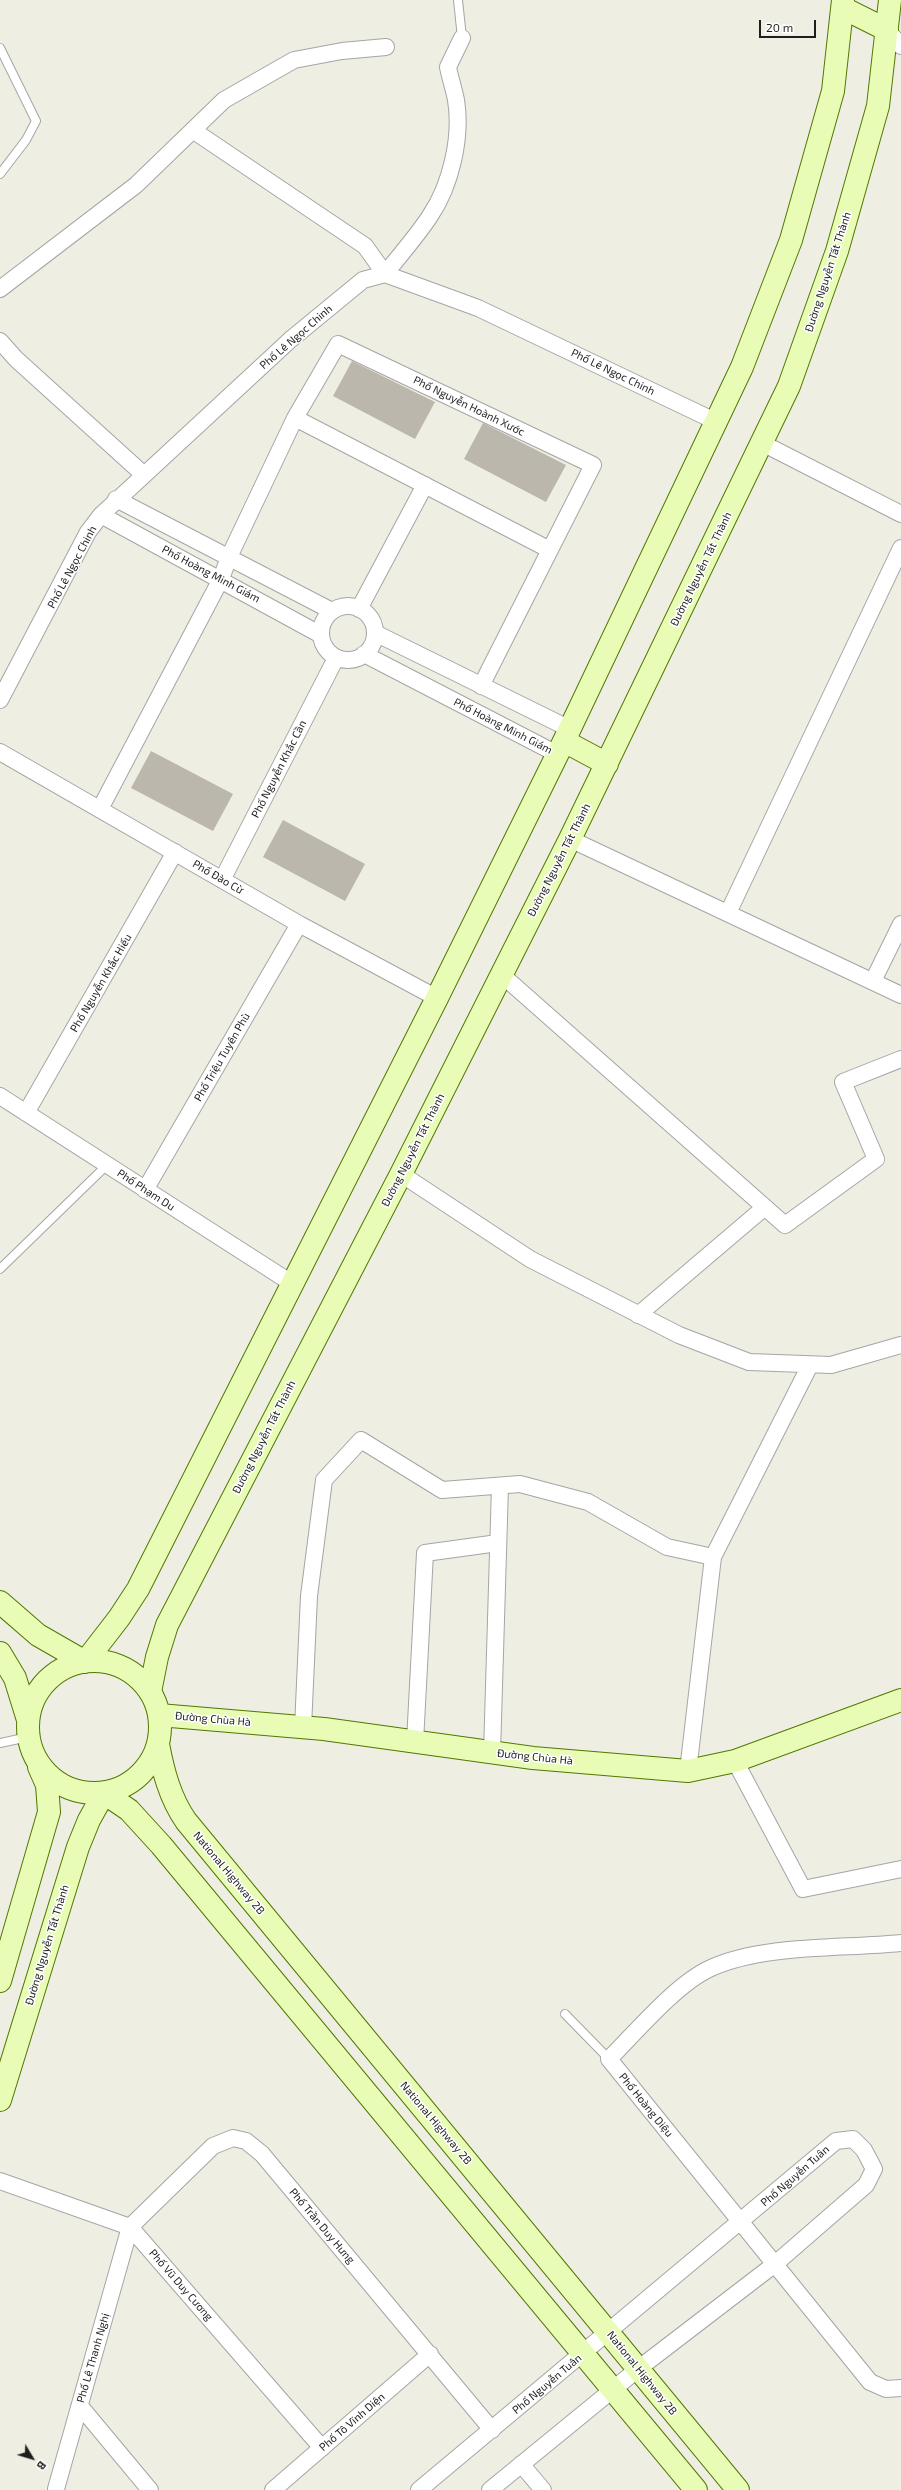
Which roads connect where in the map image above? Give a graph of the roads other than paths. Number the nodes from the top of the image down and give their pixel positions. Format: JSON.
{"nodes":[{"id":1,"x":458,"y":0,"type":"edge"},
{"id":2,"x":890,"y":0,"type":"edge"},
{"id":3,"x":843,"y":4,"type":"edge"},
{"id":4,"x":462,"y":38,"type":"joint"},
{"id":5,"x":894,"y":38,"type":"edge"},
{"id":6,"x":386,"y":47,"type":"dead end"},
{"id":7,"x":0,"y":48,"type":"edge"},
{"id":8,"x":194,"y":131,"type":"junction"},
{"id":9,"x":0,"y":174,"type":"edge"},
{"id":10,"x":385,"y":274,"type":"junction"},
{"id":11,"x":0,"y":289,"type":"edge"},
{"id":12,"x":0,"y":341,"type":"edge"},
{"id":13,"x":296,"y":418,"type":"junction"},
{"id":14,"x":717,"y":422,"type":"junction"},
{"id":15,"x":762,"y":443,"type":"junction"},
{"id":16,"x":143,"y":474,"type":"junction"},
{"id":17,"x":425,"y":485,"type":"junction"},
{"id":18,"x":116,"y":499,"type":"junction"},
{"id":19,"x":901,"y":514,"type":"edge"},
{"id":20,"x":101,"y":515,"type":"junction"},
{"id":21,"x":901,"y":548,"type":"edge"},
{"id":22,"x":550,"y":550,"type":"junction"},
{"id":23,"x":228,"y":557,"type":"junction"},
{"id":24,"x":221,"y":579,"type":"junction"},
{"id":25,"x":359,"y":609,"type":"junction"},
{"id":26,"x":332,"y":611,"type":"junction"},
{"id":27,"x":375,"y":633,"type":"junction"},
{"id":28,"x":321,"y":634,"type":"junction"},
{"id":29,"x":364,"y":654,"type":"junction"},
{"id":30,"x":336,"y":658,"type":"junction"},
{"id":31,"x":481,"y":686,"type":"junction"},
{"id":32,"x":0,"y":700,"type":"edge"},
{"id":33,"x":564,"y":741,"type":"junction"},
{"id":34,"x":0,"y":752,"type":"edge"},
{"id":35,"x":607,"y":764,"type":"junction"},
{"id":36,"x":100,"y":809,"type":"junction"},
{"id":37,"x":570,"y":839,"type":"junction"},
{"id":38,"x":175,"y":852,"type":"junction"},
{"id":39,"x":222,"y":880,"type":"junction"},
{"id":40,"x":728,"y":913,"type":"junction"},
{"id":41,"x":299,"y":924,"type":"junction"},
{"id":42,"x":901,"y":924,"type":"edge"},
{"id":43,"x":502,"y":975,"type":"junction"},
{"id":44,"x":874,"y":981,"type":"junction"},
{"id":45,"x":901,"y":995,"type":"edge"},
{"id":46,"x":437,"y":998,"type":"junction"},
{"id":47,"x":901,"y":1059,"type":"edge"},
{"id":48,"x":0,"y":1096,"type":"edge"},
{"id":49,"x":26,"y":1113,"type":"junction"},
{"id":50,"x":107,"y":1165,"type":"junction"},
{"id":51,"x":401,"y":1174,"type":"junction"},
{"id":52,"x":145,"y":1190,"type":"junction"},
{"id":53,"x":765,"y":1207,"type":"junction"},
{"id":54,"x":0,"y":1269,"type":"edge"},
{"id":55,"x":293,"y":1284,"type":"junction"},
{"id":56,"x":638,"y":1315,"type":"junction"},
{"id":57,"x":901,"y":1345,"type":"edge"},
{"id":58,"x":810,"y":1365,"type":"junction"},
{"id":59,"x":500,"y":1486,"type":"junction"},
{"id":60,"x":498,"y":1544,"type":"junction"},
{"id":61,"x":713,"y":1557,"type":"junction"},
{"id":62,"x":0,"y":1602,"type":"edge"},
{"id":63,"x":0,"y":1653,"type":"edge"},
{"id":64,"x":85,"y":1662,"type":"junction"},
{"id":65,"x":150,"y":1692,"type":"junction"},
{"id":66,"x":901,"y":1700,"type":"edge"},
{"id":67,"x":159,"y":1714,"type":"junction"},
{"id":68,"x":303,"y":1727,"type":"junction"},
{"id":69,"x":28,"y":1728,"type":"junction"},
{"id":70,"x":415,"y":1742,"type":"junction"},
{"id":71,"x":0,"y":1743,"type":"edge"},
{"id":72,"x":158,"y":1744,"type":"junction"},
{"id":73,"x":492,"y":1752,"type":"junction"},
{"id":74,"x":736,"y":1761,"type":"junction"},
{"id":75,"x":37,"y":1762,"type":"junction"},
{"id":76,"x":688,"y":1770,"type":"junction"},
{"id":77,"x":104,"y":1793,"type":"junction"},
{"id":78,"x":901,"y":1869,"type":"edge"},
{"id":79,"x":901,"y":1943,"type":"edge"},
{"id":80,"x":0,"y":1981,"type":"edge"},
{"id":81,"x":565,"y":2014,"type":"dead end"},
{"id":82,"x":609,"y":2059,"type":"junction"},
{"id":83,"x":0,"y":2100,"type":"edge"},
{"id":84,"x":0,"y":2181,"type":"edge"},
{"id":85,"x":740,"y":2223,"type":"junction"},
{"id":86,"x":130,"y":2227,"type":"junction"},
{"id":87,"x":774,"y":2264,"type":"junction"},
{"id":88,"x":608,"y":2333,"type":"junction"},
{"id":89,"x":430,"y":2354,"type":"junction"},
{"id":90,"x":583,"y":2354,"type":"junction"},
{"id":91,"x":638,"y":2369,"type":"junction"},
{"id":92,"x":901,"y":2388,"type":"edge"},
{"id":93,"x":612,"y":2389,"type":"junction"},
{"id":94,"x":80,"y":2406,"type":"junction"},
{"id":95,"x":492,"y":2430,"type":"junction"},
{"id":96,"x":322,"y":2448,"type":"junction"},
{"id":97,"x":521,"y":2464,"type":"junction"},
{"id":98,"x":56,"y":2489,"type":"dead end"},
{"id":99,"x":150,"y":2490,"type":"edge"},
{"id":100,"x":273,"y":2490,"type":"edge"},
{"id":101,"x":419,"y":2490,"type":"edge"},
{"id":102,"x":490,"y":2490,"type":"edge"},
{"id":103,"x":543,"y":2490,"type":"edge"},
{"id":104,"x":696,"y":2490,"type":"edge"},
{"id":105,"x":738,"y":2490,"type":"edge"}],
"edges":[{"from":1,"to":4,"type":"lane"},
{"from":2,"to":5,"type":"main road","name":"Đường Nguyễn Tất Thành"},
{"from":3,"to":5,"type":"main road"},
{"from":3,"to":14,"type":"main road"},
{"from":4,"to":10,"type":"street"},
{"from":5,"to":15,"type":"main road","name":"Đường Nguyễn Tất Thành"},
{"from":6,"to":8,"type":"street"},
{"from":7,"to":9,"type":"lane"},
{"from":8,"to":10,"type":"street"},
{"from":8,"to":11,"type":"street"},
{"from":10,"to":14,"type":"street","name":"Phố Lê Ngọc Chinh"},
{"from":10,"to":16,"type":"street","name":"Phố Lê Ngọc Chinh"},
{"from":12,"to":16,"type":"street"},
{"from":13,"to":17,"type":"street"},
{"from":13,"to":22,"type":"street","name":"Phố Nguyễn Hoành Xước"},
{"from":13,"to":23,"type":"street","name":"Phố Nguyễn Hoành Xước"},
{"from":14,"to":33,"type":"main road"},
{"from":15,"to":19,"type":"street"},
{"from":15,"to":35,"type":"main road","name":"Đường Nguyễn Tất Thành"},
{"from":16,"to":18,"type":"street","name":"Phố Lê Ngọc Chinh"},
{"from":17,"to":22,"type":"street"},
{"from":17,"to":25,"type":"street"},
{"from":18,"to":20,"type":"street","name":"Phố Lê Ngọc Chinh"},
{"from":18,"to":23,"type":"street","name":"Phố Hoàng Minh Giám"},
{"from":20,"to":24,"type":"street","name":"Phố Hoàng Minh Giám"},
{"from":20,"to":32,"type":"street","name":"Phố Lê Ngọc Chinh"},
{"from":21,"to":40,"type":"street"},
{"from":22,"to":31,"type":"street","name":"Phố Nguyễn Hoành Xước"},
{"from":23,"to":24,"type":"street","name":"Phố Nguyễn Hoành Xước"},
{"from":23,"to":26,"type":"street","name":"Phố Hoàng Minh Giám"},
{"from":24,"to":28,"type":"street","name":"Phố Hoàng Minh Giám"},
{"from":24,"to":36,"type":"street","name":"Phố Nguyễn Hoành Xước"},
{"from":25,"to":26,"type":"street"},
{"from":25,"to":27,"type":"street"},
{"from":26,"to":28,"type":"street"},
{"from":27,"to":29,"type":"street"},
{"from":27,"to":31,"type":"street"},
{"from":28,"to":30,"type":"street"},
{"from":29,"to":30,"type":"street"},
{"from":29,"to":33,"type":"street","name":"Phố Hoàng Minh Giám"},
{"from":30,"to":39,"type":"street","name":"Phố Nguyễn Khắc Cần"},
{"from":31,"to":33,"type":"street"},
{"from":33,"to":35,"type":"main road"},
{"from":33,"to":46,"type":"main road"},
{"from":34,"to":36,"type":"street","name":"Phố Đào Cừ"},
{"from":35,"to":37,"type":"main road","name":"Đường Nguyễn Tất Thành"},
{"from":36,"to":38,"type":"street","name":"Phố Đào Cừ"},
{"from":37,"to":40,"type":"street"},
{"from":37,"to":43,"type":"main road","name":"Đường Nguyễn Tất Thành"},
{"from":38,"to":39,"type":"street","name":"Phố Đào Cừ"},
{"from":38,"to":49,"type":"street","name":"Phố Nguyễn Khắc Hiếu"},
{"from":39,"to":41,"type":"street","name":"Phố Đào Cừ"},
{"from":40,"to":44,"type":"street"},
{"from":41,"to":46,"type":"street","name":"Phố Đào Cừ"},
{"from":41,"to":52,"type":"street","name":"Phố Triệu Tuyên Phù"},
{"from":42,"to":44,"type":"street"},
{"from":43,"to":51,"type":"main road","name":"Đường Nguyễn Tất Thành"},
{"from":43,"to":53,"type":"street"},
{"from":44,"to":45,"type":"street"},
{"from":46,"to":55,"type":"main road"},
{"from":47,"to":53,"type":"street"},
{"from":48,"to":49,"type":"street","name":"Phố Phạm Du"},
{"from":49,"to":50,"type":"street","name":"Phố Phạm Du"},
{"from":50,"to":52,"type":"street","name":"Phố Phạm Du"},
{"from":50,"to":54,"type":"lane"},
{"from":51,"to":56,"type":"street"},
{"from":51,"to":65,"type":"main road","name":"Đường Nguyễn Tất Thành"},
{"from":52,"to":55,"type":"street","name":"Phố Phạm Du"},
{"from":53,"to":56,"type":"street"},
{"from":55,"to":64,"type":"main road"},
{"from":56,"to":58,"type":"street"},
{"from":57,"to":58,"type":"street"},
{"from":58,"to":61,"type":"street"},
{"from":59,"to":60,"type":"street"},
{"from":59,"to":61,"type":"street"},
{"from":59,"to":68,"type":"street"},
{"from":60,"to":70,"type":"street"},
{"from":60,"to":73,"type":"street"},
{"from":61,"to":76,"type":"street"},
{"from":62,"to":64,"type":"main road"},
{"from":63,"to":69,"type":"main road"},
{"from":64,"to":65,"type":"main road"},
{"from":64,"to":69,"type":"main road"},
{"from":65,"to":67,"type":"main road"},
{"from":66,"to":74,"type":"main road","name":"Đường Chùa Hà"},
{"from":67,"to":68,"type":"main road","name":"Đường Chùa Hà"},
{"from":67,"to":72,"type":"main road"},
{"from":68,"to":70,"type":"main road","name":"Đường Chùa Hà"},
{"from":69,"to":71,"type":"lane"},
{"from":69,"to":75,"type":"main road"},
{"from":70,"to":73,"type":"main road","name":"Đường Chùa Hà"},
{"from":72,"to":77,"type":"main road"},
{"from":72,"to":88,"type":"main road","name":"National Highway 2B"},
{"from":73,"to":76,"type":"main road","name":"Đường Chùa Hà"},
{"from":74,"to":76,"type":"main road","name":"Đường Chùa Hà"},
{"from":74,"to":78,"type":"street"},
{"from":75,"to":77,"type":"main road"},
{"from":75,"to":80,"type":"main road"},
{"from":77,"to":83,"type":"main road","name":"Đường Nguyễn Tất Thành"},
{"from":77,"to":90,"type":"main road"},
{"from":79,"to":82,"type":"street"},
{"from":81,"to":82,"type":"lane"},
{"from":82,"to":85,"type":"street","name":"Phố Hoàng Diệu"},
{"from":84,"to":86,"type":"street","name":"Phố Vũ Duy Cương"},
{"from":85,"to":87,"type":"street","name":"Phố Hoàng Diệu"},
{"from":85,"to":87,"type":"street","name":"Phố Nguyễn Tuân"},
{"from":85,"to":88,"type":"street","name":"Phố Nguyễn Tuân"},
{"from":86,"to":89,"type":"street","name":"Phố Trần Duy Hưng"},
{"from":86,"to":94,"type":"street","name":"Phố Lê Thanh Nghị"},
{"from":86,"to":96,"type":"street","name":"Phố Vũ Duy Cương"},
{"from":87,"to":91,"type":"street","name":"Phố Nguyễn Tuân"},
{"from":87,"to":92,"type":"street","name":"Phố Hoàng Diệu"},
{"from":88,"to":90,"type":"street","name":"Phố Nguyễn Tuân"},
{"from":88,"to":91,"type":"main road","name":"National Highway 2B"},
{"from":89,"to":95,"type":"street","name":"Phố Trần Duy Hưng"},
{"from":89,"to":96,"type":"street","name":"Phố Tô Vĩnh Diện"},
{"from":90,"to":93,"type":"main road"},
{"from":90,"to":95,"type":"street","name":"Phố Nguyễn Tuân"},
{"from":91,"to":93,"type":"street","name":"Phố Nguyễn Tuân"},
{"from":91,"to":105,"type":"main road","name":"National Highway 2B"},
{"from":93,"to":97,"type":"street","name":"Phố Nguyễn Tuân"},
{"from":93,"to":104,"type":"main road"},
{"from":94,"to":98,"type":"street","name":"Phố Lê Thanh Nghị"},
{"from":94,"to":99,"type":"street"},
{"from":95,"to":101,"type":"street","name":"Phố Nguyễn Tuân"},
{"from":96,"to":100,"type":"street","name":"Phố Tô Vĩnh Diện"},
{"from":97,"to":102,"type":"street","name":"Phố Nguyễn Tuân"},
{"from":97,"to":103,"type":"street"}]}
